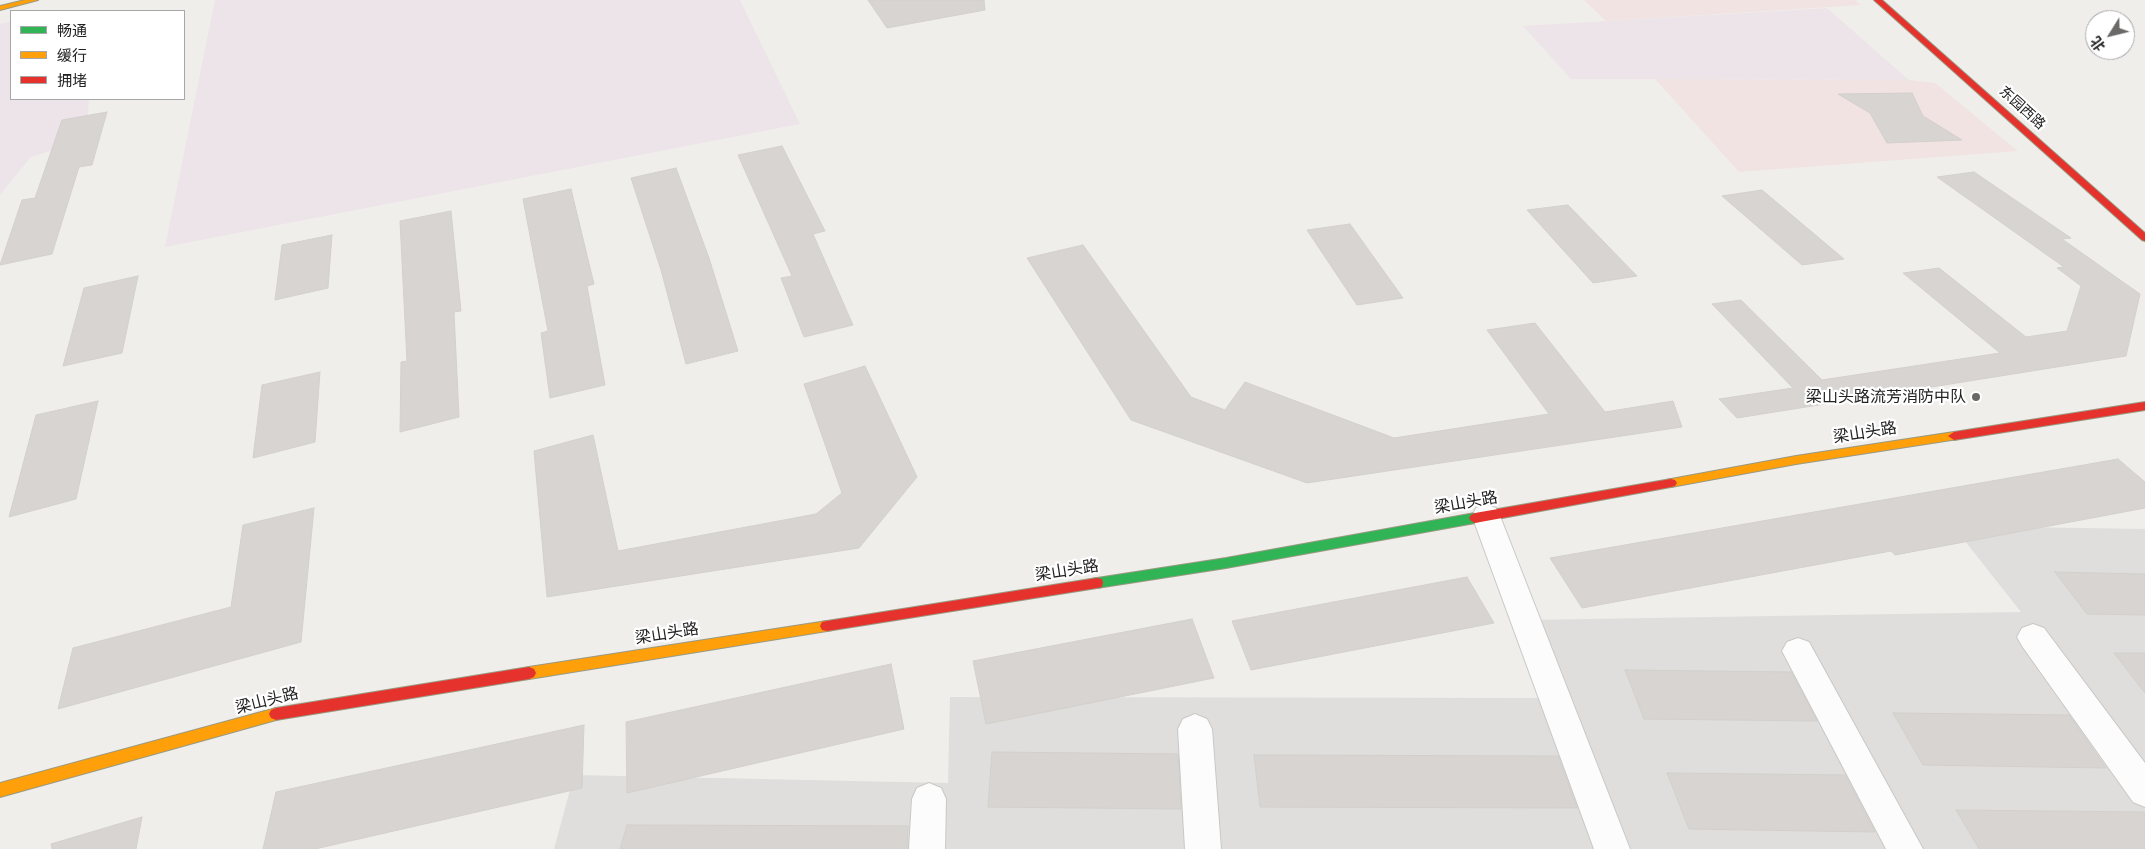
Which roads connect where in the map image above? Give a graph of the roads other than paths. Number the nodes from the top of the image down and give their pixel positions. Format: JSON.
{"nodes":[{"id":1,"x":34,"y":0,"type":"edge"},
{"id":2,"x":1878,"y":0,"type":"edge"},
{"id":3,"x":1896,"y":0,"type":"edge"},
{"id":4,"x":0,"y":8,"type":"edge"},
{"id":5,"x":1925,"y":26,"type":"dead end"},
{"id":6,"x":2145,"y":238,"type":"edge"},
{"id":7,"x":2145,"y":406,"type":"edge"},
{"id":8,"x":1486,"y":516,"type":"junction"},
{"id":9,"x":2033,"y":637,"type":"dead end"},
{"id":10,"x":1798,"y":651,"type":"dead end"},
{"id":11,"x":1195,"y":729,"type":"dead end"},
{"id":12,"x":0,"y":790,"type":"edge"},
{"id":13,"x":2145,"y":791,"type":"edge"},
{"id":14,"x":929,"y":799,"type":"dead end"},
{"id":15,"x":927,"y":849,"type":"edge"},
{"id":16,"x":1203,"y":849,"type":"edge"},
{"id":17,"x":1612,"y":849,"type":"edge"},
{"id":18,"x":1905,"y":849,"type":"edge"}],
"edges":[{"from":1,"to":4,"type":"street"},
{"from":2,"to":6,"type":"street","name":"东园西路"},
{"from":3,"to":5,"type":"street"},
{"from":7,"to":8,"type":"street","name":"梁山头路"},
{"from":8,"to":12,"type":"street","name":"梁山头路"},
{"from":8,"to":17,"type":"street"},
{"from":9,"to":13,"type":"street"},
{"from":10,"to":18,"type":"street"},
{"from":11,"to":16,"type":"street"},
{"from":14,"to":15,"type":"street"}]}
